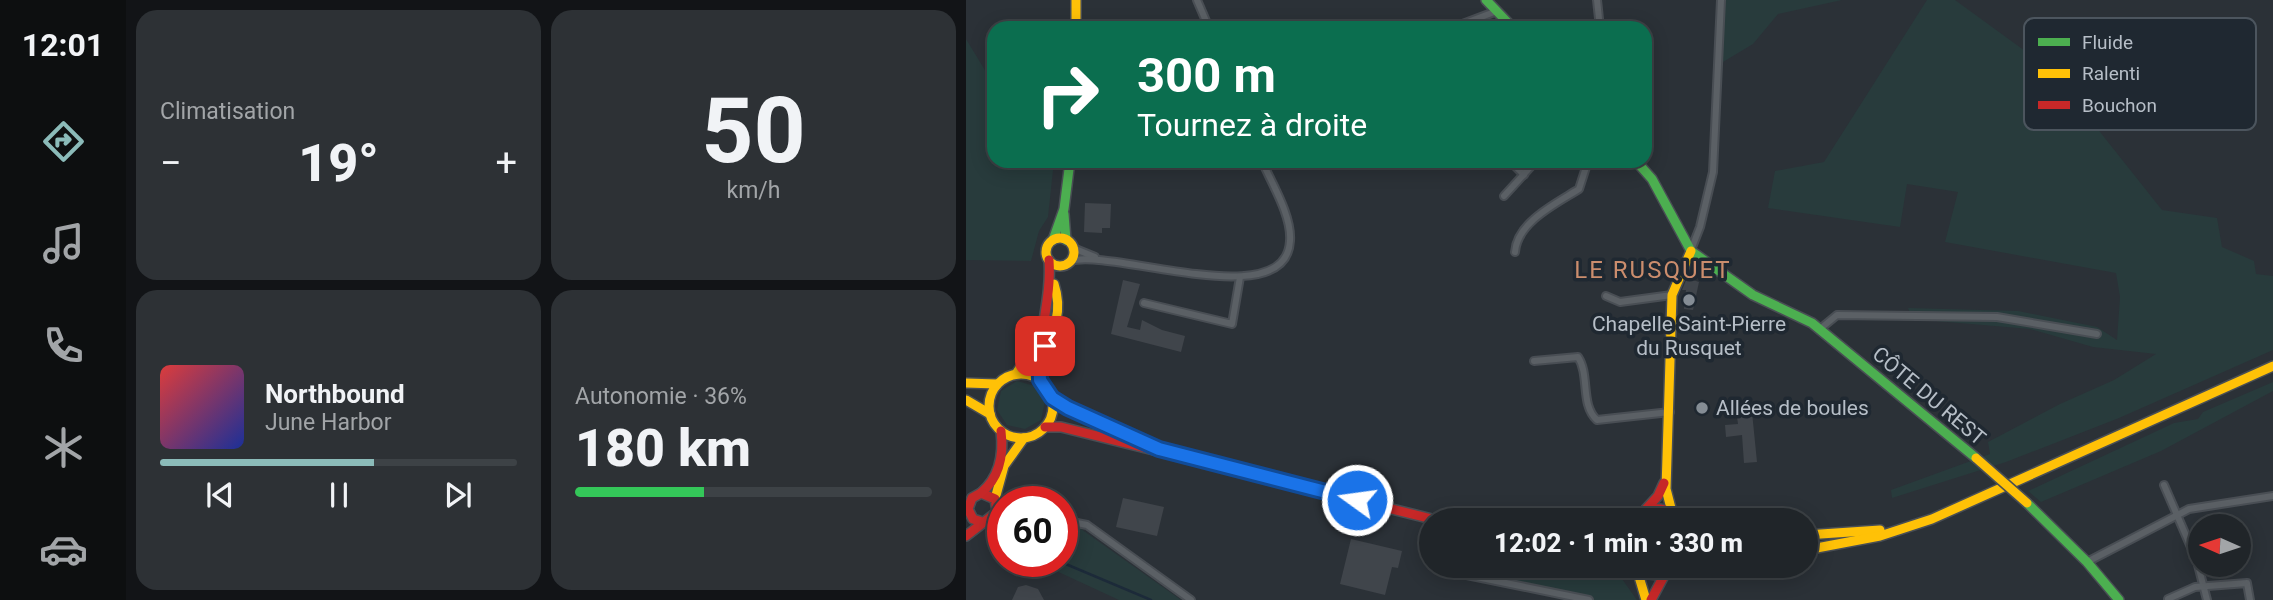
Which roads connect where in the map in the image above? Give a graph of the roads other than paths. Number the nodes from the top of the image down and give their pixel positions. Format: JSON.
{"nodes":[{"id":1,"x":1076,"y":0,"type":"edge"},
{"id":2,"x":1197,"y":0,"type":"edge"},
{"id":3,"x":1486,"y":0,"type":"edge"},
{"id":4,"x":1597,"y":0,"type":"edge"},
{"id":5,"x":1721,"y":0,"type":"edge"},
{"id":6,"x":1497,"y":11,"type":"junction"},
{"id":7,"x":1076,"y":21,"type":"edge"},
{"id":8,"x":1206,"y":21,"type":"edge"},
{"id":9,"x":1471,"y":21,"type":"edge"},
{"id":10,"x":1506,"y":21,"type":"edge"},
{"id":11,"x":1599,"y":21,"type":"edge"},
{"id":12,"x":1069,"y":168,"type":"edge"},
{"id":13,"x":1265,"y":168,"type":"edge"},
{"id":14,"x":1517,"y":168,"type":"edge"},
{"id":15,"x":1530,"y":168,"type":"edge"},
{"id":16,"x":1586,"y":168,"type":"edge"},
{"id":17,"x":1642,"y":168,"type":"edge"},
{"id":18,"x":1524,"y":176,"type":"junction"},
{"id":19,"x":1504,"y":196,"type":"dead end"},
{"id":20,"x":1064,"y":209,"type":"junction"},
{"id":21,"x":1053,"y":240,"type":"junction"},
{"id":22,"x":1066,"y":240,"type":"junction"},
{"id":23,"x":1073,"y":248,"type":"junction"},
{"id":24,"x":1691,"y":251,"type":"junction"},
{"id":25,"x":1515,"y":252,"type":"dead end"},
{"id":26,"x":1100,"y":259,"type":"junction"},
{"id":27,"x":1049,"y":260,"type":"junction"},
{"id":28,"x":1066,"y":263,"type":"junction"},
{"id":29,"x":1240,"y":277,"type":"junction"},
{"id":30,"x":1052,"y":289,"type":"junction"},
{"id":31,"x":1672,"y":295,"type":"junction"},
{"id":32,"x":1605,"y":296,"type":"dead end"},
{"id":33,"x":1144,"y":303,"type":"dead end"},
{"id":34,"x":1820,"y":329,"type":"junction"},
{"id":35,"x":1041,"y":334,"type":"junction"},
{"id":36,"x":2097,"y":334,"type":"dead end"},
{"id":37,"x":1039,"y":355,"type":"junction"},
{"id":38,"x":1534,"y":361,"type":"dead end"},
{"id":39,"x":2273,"y":366,"type":"edge"},
{"id":40,"x":1016,"y":374,"type":"junction"},
{"id":41,"x":1040,"y":380,"type":"junction"},
{"id":42,"x":966,"y":383,"type":"edge"},
{"id":43,"x":997,"y":384,"type":"junction"},
{"id":44,"x":1052,"y":398,"type":"junction"},
{"id":45,"x":966,"y":400,"type":"edge"},
{"id":46,"x":1670,"y":412,"type":"junction"},
{"id":47,"x":990,"y":414,"type":"junction"},
{"id":48,"x":1045,"y":427,"type":"junction"},
{"id":49,"x":1001,"y":431,"type":"junction"},
{"id":50,"x":1024,"y":438,"type":"junction"},
{"id":51,"x":1159,"y":449,"type":"junction"},
{"id":52,"x":1667,"y":475,"type":"junction"},
{"id":53,"x":2164,"y":485,"type":"dead end"},
{"id":54,"x":1001,"y":486,"type":"edge"},
{"id":55,"x":974,"y":494,"type":"edge"},
{"id":56,"x":2273,"y":496,"type":"edge"},
{"id":57,"x":1647,"y":508,"type":"edge"},
{"id":58,"x":1671,"y":508,"type":"edge"},
{"id":59,"x":968,"y":510,"type":"edge"},
{"id":60,"x":1419,"y":515,"type":"edge"},
{"id":61,"x":2177,"y":515,"type":"junction"},
{"id":62,"x":986,"y":522,"type":"joint"},
{"id":63,"x":1078,"y":523,"type":"edge"},
{"id":64,"x":1907,"y":527,"type":"junction"},
{"id":65,"x":966,"y":528,"type":"edge"},
{"id":66,"x":1818,"y":535,"type":"edge"},
{"id":67,"x":966,"y":536,"type":"edge"},
{"id":68,"x":1818,"y":548,"type":"edge"},
{"id":69,"x":2087,"y":562,"type":"junction"},
{"id":70,"x":1481,"y":578,"type":"edge"},
{"id":71,"x":1638,"y":578,"type":"edge"},
{"id":72,"x":1663,"y":578,"type":"edge"},
{"id":73,"x":2203,"y":588,"type":"junction"},
{"id":74,"x":2168,"y":599,"type":"edge"},
{"id":75,"x":1191,"y":600,"type":"edge"},
{"id":76,"x":1589,"y":600,"type":"edge"},
{"id":77,"x":1646,"y":600,"type":"edge"},
{"id":78,"x":1651,"y":600,"type":"edge"},
{"id":79,"x":2119,"y":600,"type":"edge"},
{"id":80,"x":2207,"y":600,"type":"edge"},
{"id":81,"x":2250,"y":600,"type":"edge"}],
"edges":[{"from":1,"to":7,"type":"main road"},
{"from":2,"to":8,"type":"street"},
{"from":3,"to":6,"type":"main road"},
{"from":4,"to":11,"type":"street"},
{"from":5,"to":24,"type":"street"},
{"from":6,"to":9,"type":"street"},
{"from":6,"to":10,"type":"main road"},
{"from":12,"to":20,"type":"main road"},
{"from":13,"to":29,"type":"street"},
{"from":14,"to":18,"type":"street"},
{"from":15,"to":18,"type":"street"},
{"from":16,"to":25,"type":"street"},
{"from":17,"to":24,"type":"main road"},
{"from":18,"to":19,"type":"street"},
{"from":20,"to":21,"type":"main road"},
{"from":20,"to":22,"type":"main road"},
{"from":21,"to":22,"type":"main road"},
{"from":21,"to":27,"type":"main road"},
{"from":22,"to":23,"type":"main road"},
{"from":23,"to":26,"type":"street"},
{"from":23,"to":28,"type":"main road"},
{"from":24,"to":31,"type":"main road"},
{"from":24,"to":34,"type":"main road","name":"CÔTE DU REST"},
{"from":26,"to":28,"type":"street"},
{"from":26,"to":29,"type":"street"},
{"from":27,"to":28,"type":"main road"},
{"from":27,"to":30,"type":"main road"},
{"from":28,"to":30,"type":"main road"},
{"from":29,"to":33,"type":"street"},
{"from":30,"to":35,"type":"main road"},
{"from":30,"to":37,"type":"main road"},
{"from":31,"to":32,"type":"street"},
{"from":31,"to":46,"type":"main road"},
{"from":34,"to":36,"type":"street"},
{"from":34,"to":69,"type":"main road","name":"CÔTE DU REST","bridge":true},
{"from":35,"to":37,"type":"main road"},
{"from":35,"to":40,"type":"main road"},
{"from":37,"to":41,"type":"main road"},
{"from":38,"to":46,"type":"street"},
{"from":39,"to":64,"type":"main road"},
{"from":40,"to":41,"type":"main road"},
{"from":40,"to":43,"type":"main road"},
{"from":41,"to":44,"type":"main road"},
{"from":42,"to":43,"type":"main road"},
{"from":43,"to":47,"type":"main road"},
{"from":44,"to":48,"type":"main road"},
{"from":44,"to":51,"type":"main road"},
{"from":45,"to":47,"type":"main road"},
{"from":46,"to":52,"type":"main road"},
{"from":47,"to":49,"type":"main road"},
{"from":48,"to":50,"type":"main road"},
{"from":48,"to":51,"type":"main road"},
{"from":49,"to":50,"type":"main road"},
{"from":49,"to":55,"type":"main road"},
{"from":50,"to":54,"type":"main road"},
{"from":51,"to":60,"type":"main road"},
{"from":52,"to":57,"type":"main road"},
{"from":52,"to":58,"type":"main road"},
{"from":53,"to":61,"type":"street"},
{"from":55,"to":59,"type":"main road"},
{"from":56,"to":61,"type":"street"},
{"from":59,"to":62,"type":"main road"},
{"from":59,"to":65,"type":"main road"},
{"from":61,"to":69,"type":"street"},
{"from":61,"to":73,"type":"street"},
{"from":62,"to":67,"type":"main road"},
{"from":63,"to":75,"type":"street"},
{"from":64,"to":66,"type":"main road"},
{"from":64,"to":68,"type":"main road"},
{"from":69,"to":79,"type":"main road","name":"CÔTE DU REST"},
{"from":70,"to":76,"type":"street"},
{"from":71,"to":77,"type":"main road"},
{"from":72,"to":78,"type":"main road"},
{"from":73,"to":74,"type":"street"},
{"from":73,"to":80,"type":"street"},
{"from":73,"to":81,"type":"street"}]}
